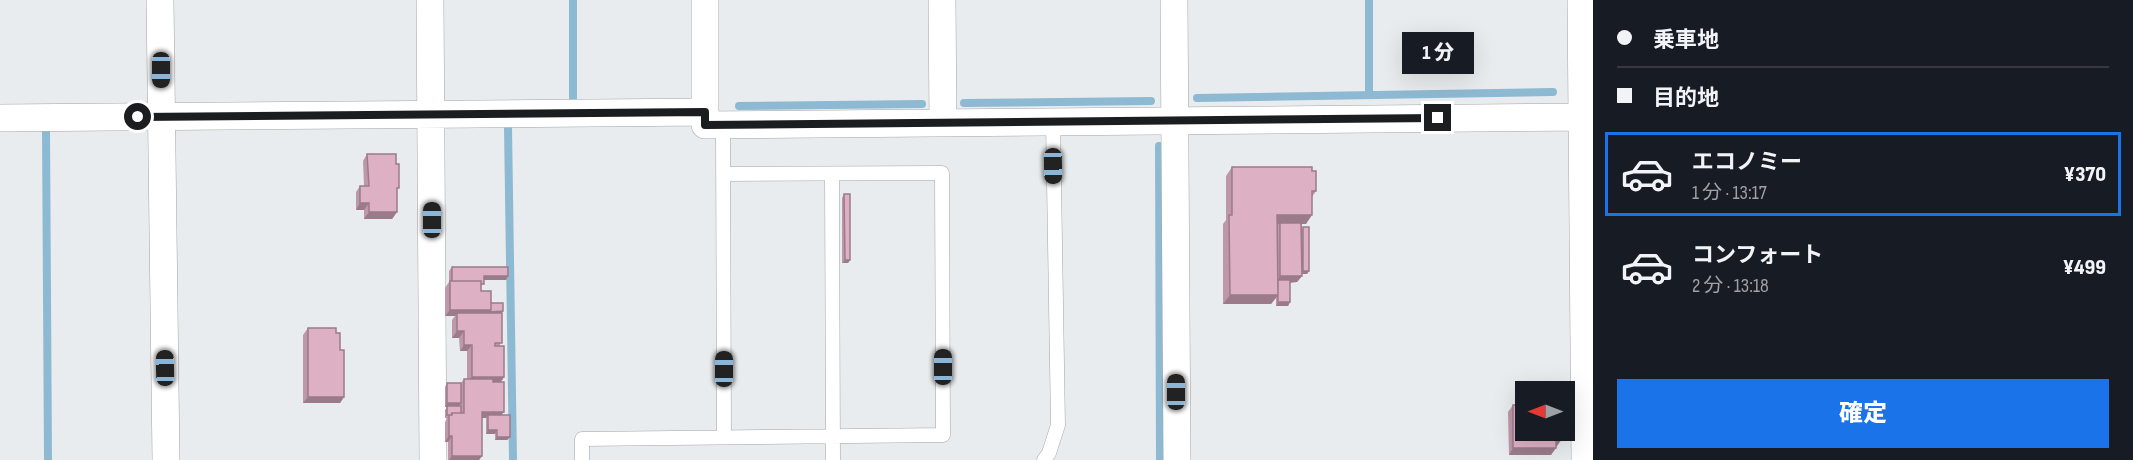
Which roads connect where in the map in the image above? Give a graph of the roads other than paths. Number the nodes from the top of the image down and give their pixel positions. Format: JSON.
{"nodes":[{"id":1,"x":160,"y":0,"type":"edge"},
{"id":2,"x":430,"y":0,"type":"edge"},
{"id":3,"x":705,"y":0,"type":"edge"},
{"id":4,"x":942,"y":0,"type":"edge"},
{"id":5,"x":1174,"y":0,"type":"edge"},
{"id":6,"x":1581,"y":0,"type":"edge"},
{"id":7,"x":431,"y":114,"type":"junction"},
{"id":8,"x":162,"y":117,"type":"junction"},
{"id":9,"x":1588,"y":117,"type":"edge"},
{"id":10,"x":0,"y":118,"type":"edge"},
{"id":11,"x":714,"y":118,"type":"junction"},
{"id":12,"x":1175,"y":120,"type":"junction"},
{"id":13,"x":1053,"y":121,"type":"junction"},
{"id":14,"x":943,"y":122,"type":"junction"},
{"id":15,"x":723,"y":174,"type":"junction"},
{"id":16,"x":832,"y":174,"type":"junction"},
{"id":17,"x":833,"y":436,"type":"junction"},
{"id":18,"x":724,"y":437,"type":"junction"},
{"id":19,"x":166,"y":460,"type":"edge"},
{"id":20,"x":433,"y":460,"type":"edge"},
{"id":21,"x":582,"y":460,"type":"edge"},
{"id":22,"x":833,"y":460,"type":"edge"},
{"id":23,"x":1044,"y":460,"type":"edge"},
{"id":24,"x":1177,"y":460,"type":"edge"},
{"id":25,"x":1585,"y":460,"type":"edge"}],
"edges":[{"from":1,"to":8,"type":"street"},
{"from":2,"to":7,"type":"street"},
{"from":3,"to":11,"type":"street"},
{"from":4,"to":14,"type":"street"},
{"from":5,"to":12,"type":"street"},
{"from":6,"to":9,"type":"street"},
{"from":7,"to":8,"type":"street"},
{"from":7,"to":11,"type":"street"},
{"from":7,"to":20,"type":"street"},
{"from":8,"to":10,"type":"street"},
{"from":8,"to":19,"type":"street"},
{"from":9,"to":12,"type":"street"},
{"from":9,"to":25,"type":"street"},
{"from":11,"to":14,"type":"street"},
{"from":11,"to":15,"type":"lane"},
{"from":12,"to":13,"type":"street"},
{"from":12,"to":24,"type":"street"},
{"from":13,"to":14,"type":"street"},
{"from":13,"to":23,"type":"lane"},
{"from":15,"to":16,"type":"lane"},
{"from":15,"to":18,"type":"lane"},
{"from":16,"to":17,"type":"lane"},
{"from":16,"to":17,"type":"lane"},
{"from":17,"to":18,"type":"lane"},
{"from":17,"to":22,"type":"lane"},
{"from":18,"to":21,"type":"lane"}]}
